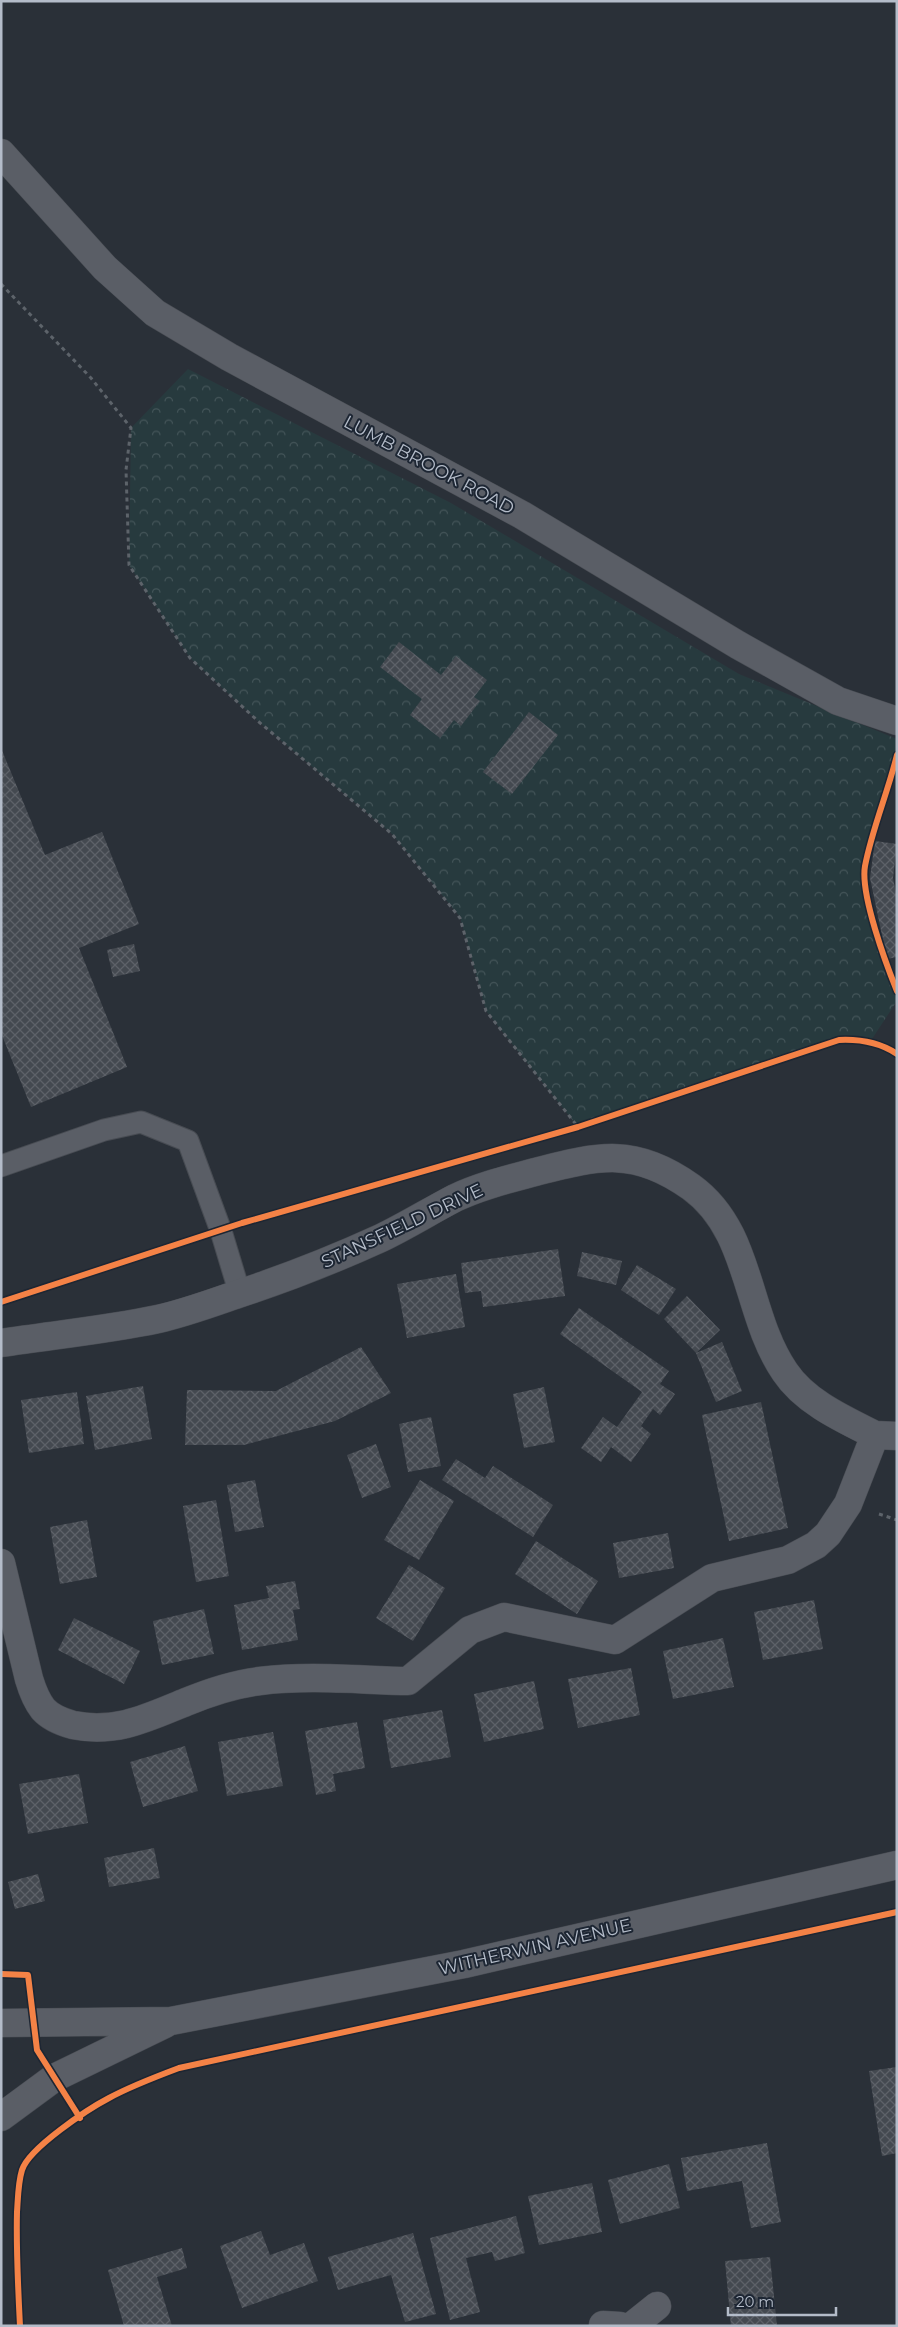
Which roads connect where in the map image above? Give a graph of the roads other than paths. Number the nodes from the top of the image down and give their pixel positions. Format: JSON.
{"nodes":[{"id":1,"x":1,"y":153,"type":"edge"},
{"id":2,"x":897,"y":721,"type":"edge"},
{"id":3,"x":1,"y":1166,"type":"edge"},
{"id":4,"x":240,"y":1294,"type":"junction"},
{"id":5,"x":1,"y":1343,"type":"edge"},
{"id":6,"x":886,"y":1436,"type":"edge"},
{"id":7,"x":1,"y":1563,"type":"edge"},
{"id":8,"x":897,"y":1865,"type":"edge"},
{"id":9,"x":171,"y":2021,"type":"junction"},
{"id":10,"x":1,"y":2023,"type":"edge"},
{"id":11,"x":1,"y":2117,"type":"edge"},
{"id":12,"x":656,"y":2306,"type":"dead end"},
{"id":13,"x":603,"y":2325,"type":"edge"},
{"id":14,"x":620,"y":2326,"type":"edge"},
{"id":15,"x":632,"y":2326,"type":"edge"}],
"edges":[{"from":1,"to":2,"type":"street","name":"LUMB BROOK ROAD"},
{"from":3,"to":4,"type":"lane"},
{"from":4,"to":5,"type":"street","name":"STANSFIELD DRIVE"},
{"from":4,"to":6,"type":"street","name":"STANSFIELD DRIVE"},
{"from":6,"to":7,"type":"street"},
{"from":8,"to":9,"type":"street","name":"WITHERWIN AVENUE"},
{"from":9,"to":10,"type":"street","name":"WITHERWIN AVENUE"},
{"from":9,"to":11,"type":"street","name":"WITHERWIN AVENUE"},
{"from":12,"to":15,"type":"street"},
{"from":13,"to":14,"type":"street"}]}
